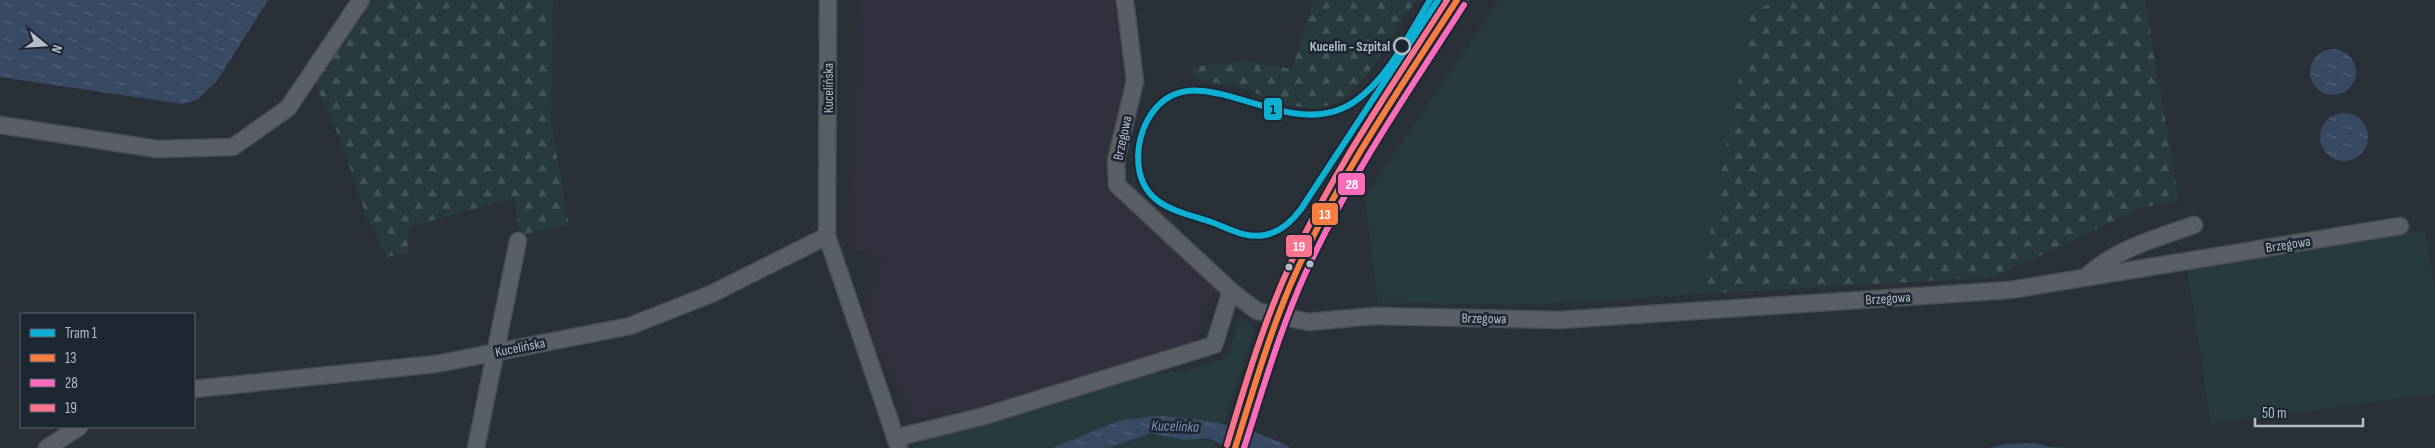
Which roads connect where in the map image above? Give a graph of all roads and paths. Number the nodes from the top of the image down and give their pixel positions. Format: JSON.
{"nodes":[{"id":1,"x":362,"y":0,"type":"edge"},
{"id":2,"x":828,"y":0,"type":"edge"},
{"id":3,"x":1125,"y":0,"type":"edge"},
{"id":4,"x":1457,"y":0,"type":"edge"},
{"id":5,"x":0,"y":125,"type":"edge"},
{"id":6,"x":2194,"y":225,"type":"dead end"},
{"id":7,"x":2400,"y":226,"type":"dead end"},
{"id":8,"x":827,"y":236,"type":"junction"},
{"id":9,"x":518,"y":241,"type":"dead end"},
{"id":10,"x":2086,"y":276,"type":"junction"},
{"id":11,"x":1231,"y":291,"type":"junction"},
{"id":12,"x":1278,"y":314,"type":"junction"},
{"id":13,"x":497,"y":352,"type":"junction"},
{"id":14,"x":195,"y":389,"type":"edge"},
{"id":15,"x":77,"y":428,"type":"edge"},
{"id":16,"x":897,"y":443,"type":"edge"},
{"id":17,"x":47,"y":448,"type":"edge"},
{"id":18,"x":476,"y":448,"type":"edge"},
{"id":19,"x":1234,"y":448,"type":"edge"}],
"edges":[{"from":1,"to":5,"type":"street"},
{"from":2,"to":8,"type":"street","name":"Kucelińska"},
{"from":3,"to":11,"type":"street","name":"Brzegowa"},
{"from":4,"to":12,"type":"street"},
{"from":6,"to":10,"type":"street","name":"Brzegowa"},
{"from":7,"to":10,"type":"street","name":"Brzegowa"},
{"from":8,"to":13,"type":"street","name":"Kucelińska"},
{"from":8,"to":16,"type":"street","name":"Kucelińska"},
{"from":9,"to":13,"type":"street"},
{"from":10,"to":12,"type":"street","name":"Brzegowa"},
{"from":11,"to":12,"type":"street","name":"Brzegowa"},
{"from":11,"to":16,"type":"street"},
{"from":12,"to":19,"type":"street"},
{"from":13,"to":14,"type":"street","name":"Kucelińska"},
{"from":13,"to":18,"type":"street"},
{"from":15,"to":17,"type":"street"}]}
